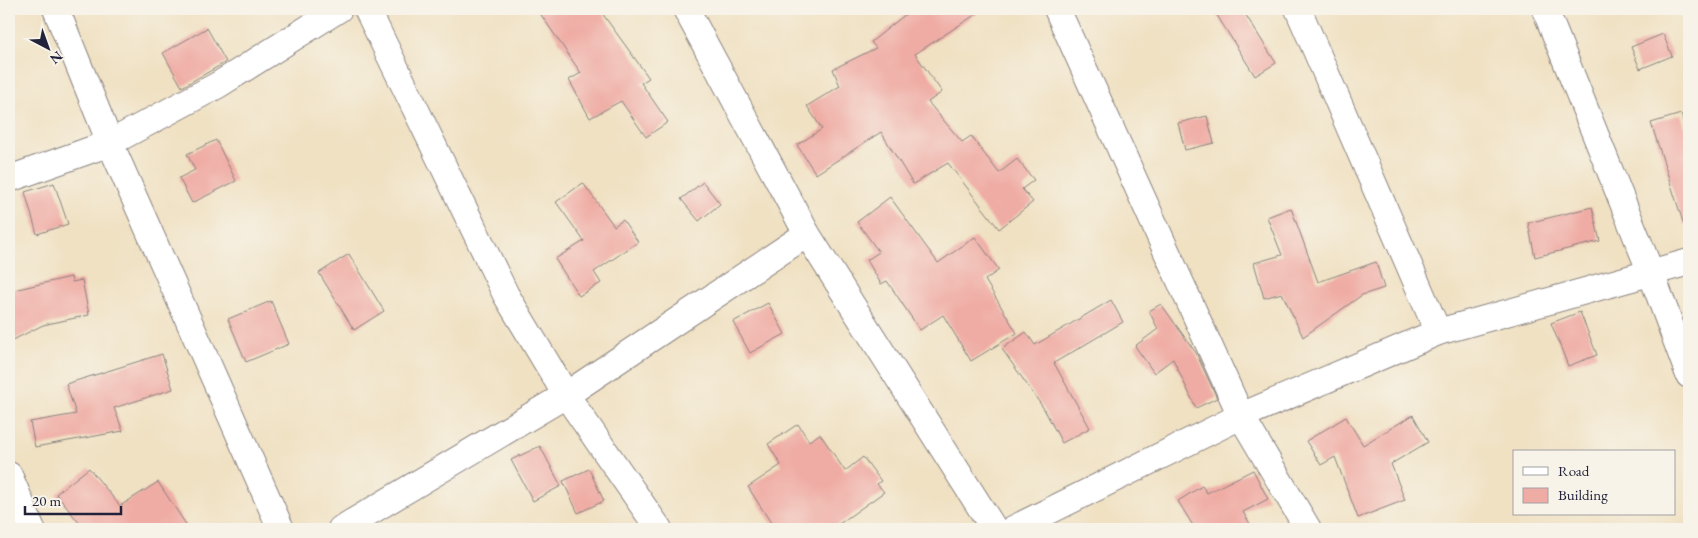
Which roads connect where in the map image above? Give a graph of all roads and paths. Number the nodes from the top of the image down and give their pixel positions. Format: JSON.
{"nodes":[{"id":1,"x":56,"y":9,"type":"edge"},
{"id":2,"x":339,"y":9,"type":"edge"},
{"id":3,"x":367,"y":9,"type":"edge"},
{"id":4,"x":686,"y":9,"type":"edge"},
{"id":5,"x":1057,"y":9,"type":"edge"},
{"id":6,"x":1298,"y":9,"type":"edge"},
{"id":7,"x":1545,"y":9,"type":"edge"},
{"id":8,"x":110,"y":143,"type":"junction"},
{"id":9,"x":9,"y":179,"type":"edge"},
{"id":10,"x":807,"y":234,"type":"junction"},
{"id":11,"x":1689,"y":262,"type":"edge"},
{"id":12,"x":1651,"y":273,"type":"junction"},
{"id":13,"x":1438,"y":332,"type":"junction"},
{"id":14,"x":1689,"y":375,"type":"edge"},
{"id":15,"x":566,"y":395,"type":"junction"},
{"id":16,"x":1241,"y":416,"type":"junction"},
{"id":17,"x":9,"y":475,"type":"edge"},
{"id":18,"x":32,"y":529,"type":"edge"},
{"id":19,"x":281,"y":529,"type":"edge"},
{"id":20,"x":341,"y":529,"type":"edge"},
{"id":21,"x":659,"y":529,"type":"edge"},
{"id":22,"x":994,"y":529,"type":"edge"},
{"id":23,"x":1013,"y":529,"type":"edge"},
{"id":24,"x":1308,"y":529,"type":"edge"}],
"edges":[{"from":1,"to":8,"type":"street"},
{"from":2,"to":8,"type":"street"},
{"from":3,"to":15,"type":"street"},
{"from":4,"to":10,"type":"street"},
{"from":5,"to":16,"type":"street"},
{"from":6,"to":13,"type":"street"},
{"from":7,"to":12,"type":"street"},
{"from":8,"to":9,"type":"street"},
{"from":8,"to":19,"type":"street"},
{"from":10,"to":15,"type":"street"},
{"from":10,"to":22,"type":"street"},
{"from":11,"to":12,"type":"street"},
{"from":12,"to":13,"type":"street"},
{"from":12,"to":14,"type":"street"},
{"from":13,"to":16,"type":"street"},
{"from":15,"to":20,"type":"street"},
{"from":15,"to":21,"type":"street"},
{"from":16,"to":23,"type":"street"},
{"from":16,"to":24,"type":"street"},
{"from":17,"to":18,"type":"street"}]}
